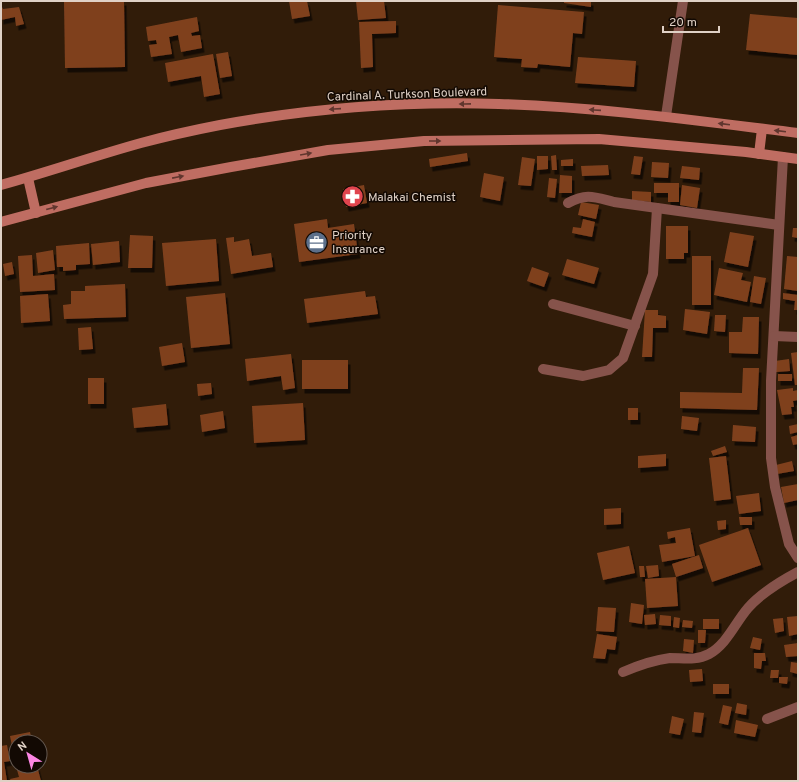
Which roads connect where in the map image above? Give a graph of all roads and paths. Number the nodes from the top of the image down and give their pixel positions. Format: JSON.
{"nodes":[{"id":1,"x":683,"y":1,"type":"edge"},
{"id":2,"x":666,"y":116,"type":"junction"},
{"id":3,"x":762,"y":129,"type":"junction"},
{"id":4,"x":798,"y":133,"type":"edge"},
{"id":5,"x":759,"y":154,"type":"junction"},
{"id":6,"x":783,"y":157,"type":"junction"},
{"id":7,"x":798,"y":159,"type":"edge"},
{"id":8,"x":28,"y":178,"type":"junction"},
{"id":9,"x":1,"y":185,"type":"edge"},
{"id":10,"x":568,"y":203,"type":"dead end"},
{"id":11,"x":657,"y":208,"type":"junction"},
{"id":12,"x":36,"y":213,"type":"junction"},
{"id":13,"x":1,"y":222,"type":"edge"},
{"id":14,"x":779,"y":225,"type":"junction"},
{"id":15,"x":553,"y":304,"type":"dead end"},
{"id":16,"x":635,"y":326,"type":"junction"},
{"id":17,"x":774,"y":336,"type":"junction"},
{"id":18,"x":798,"y":337,"type":"edge"},
{"id":19,"x":543,"y":369,"type":"dead end"},
{"id":20,"x":798,"y":558,"type":"edge"},
{"id":21,"x":798,"y":572,"type":"edge"},
{"id":22,"x":623,"y":672,"type":"dead end"},
{"id":23,"x":798,"y":707,"type":"edge"},
{"id":24,"x":767,"y":719,"type":"dead end"}],
"edges":[{"from":1,"to":2,"type":"street"},
{"from":3,"to":2,"type":"street","name":"Cardinal A. Turkson Boulevard","one_way":true},
{"from":2,"to":8,"type":"street","name":"Cardinal A. Turkson Boulevard","one_way":true},
{"from":4,"to":3,"type":"street","name":"Cardinal A. Turkson Boulevard","one_way":true},
{"from":3,"to":5,"type":"street"},
{"from":5,"to":6,"type":"street"},
{"from":12,"to":5,"type":"street","one_way":true},
{"from":6,"to":7,"type":"street"},
{"from":6,"to":14,"type":"street"},
{"from":8,"to":9,"type":"street","name":"Cardinal A. Turkson Boulevard"},
{"from":8,"to":12,"type":"street"},
{"from":10,"to":11,"type":"street"},
{"from":11,"to":14,"type":"street"},
{"from":11,"to":16,"type":"street"},
{"from":12,"to":13,"type":"street"},
{"from":14,"to":17,"type":"street"},
{"from":15,"to":16,"type":"street"},
{"from":16,"to":19,"type":"street"},
{"from":17,"to":18,"type":"street"},
{"from":17,"to":20,"type":"street"},
{"from":21,"to":22,"type":"street"},
{"from":23,"to":24,"type":"street"}]}
